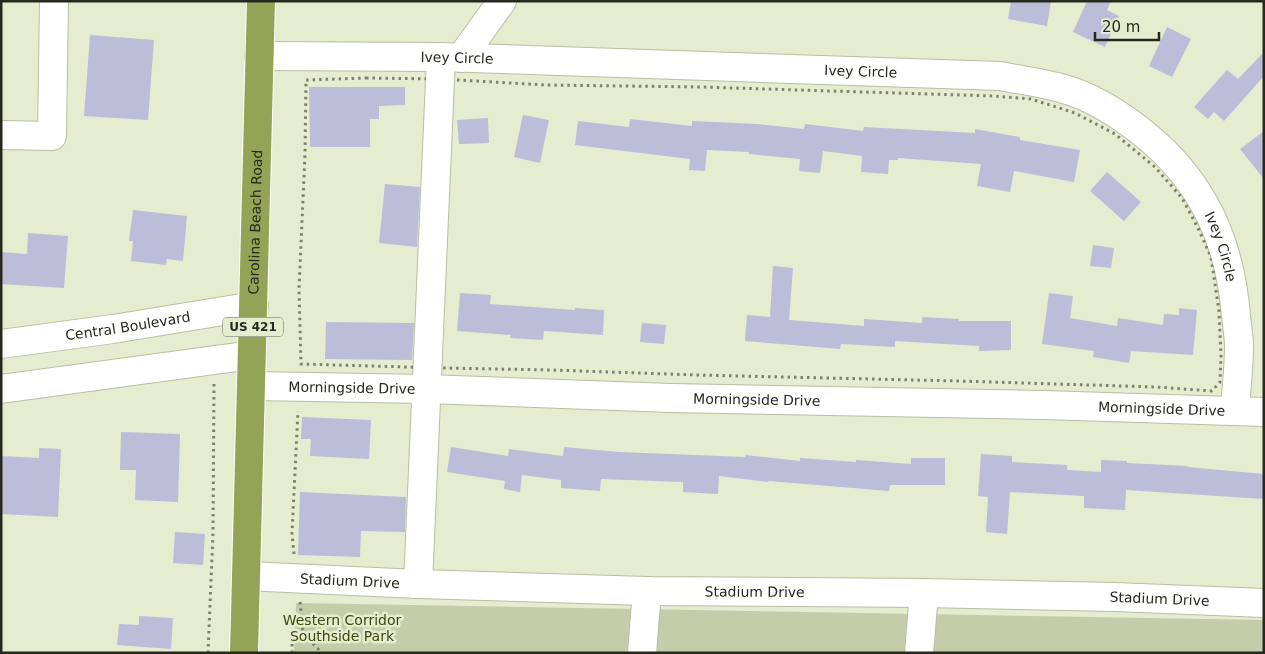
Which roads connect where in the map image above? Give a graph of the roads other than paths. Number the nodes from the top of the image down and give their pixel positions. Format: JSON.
{"nodes":[{"id":1,"x":54,"y":1,"type":"edge"},
{"id":2,"x":261,"y":1,"type":"edge"},
{"id":3,"x":502,"y":1,"type":"edge"},
{"id":4,"x":259,"y":56,"type":"junction"},
{"id":5,"x":447,"y":65,"type":"junction"},
{"id":6,"x":1,"y":135,"type":"edge"},
{"id":7,"x":254,"y":306,"type":"junction"},
{"id":8,"x":1,"y":344,"type":"edge"},
{"id":9,"x":252,"y":355,"type":"junction"},
{"id":10,"x":426,"y":378,"type":"junction"},
{"id":11,"x":251,"y":386,"type":"junction"},
{"id":12,"x":1,"y":389,"type":"edge"},
{"id":13,"x":1235,"y":411,"type":"junction"},
{"id":14,"x":1264,"y":412,"type":"edge"},
{"id":15,"x":246,"y":576,"type":"junction"},
{"id":16,"x":418,"y":584,"type":"junction"},
{"id":17,"x":647,"y":591,"type":"junction"},
{"id":18,"x":924,"y":593,"type":"junction"},
{"id":19,"x":1264,"y":603,"type":"edge"},
{"id":20,"x":244,"y":653,"type":"edge"},
{"id":21,"x":642,"y":653,"type":"edge"},
{"id":22,"x":919,"y":653,"type":"edge"}],
"edges":[{"from":1,"to":6,"type":"street"},
{"from":2,"to":4,"type":"highway","name":"Carolina Beach Road","number":"US 421"},
{"from":3,"to":5,"type":"street"},
{"from":4,"to":5,"type":"street","name":"Ivey Circle"},
{"from":4,"to":7,"type":"highway","name":"Carolina Beach Road","number":"US 421"},
{"from":5,"to":10,"type":"street"},
{"from":5,"to":13,"type":"street","name":"Ivey Circle"},
{"from":7,"to":8,"type":"street","name":"Central Boulevard"},
{"from":7,"to":9,"type":"highway","name":"Carolina Beach Road","number":"US 421"},
{"from":9,"to":11,"type":"highway","name":"Carolina Beach Road","number":"US 421"},
{"from":9,"to":12,"type":"street"},
{"from":10,"to":11,"type":"street","name":"Morningside Drive"},
{"from":10,"to":13,"type":"street","name":"Morningside Drive"},
{"from":10,"to":16,"type":"street"},
{"from":11,"to":15,"type":"highway","name":"Carolina Beach Road","number":"US 421"},
{"from":13,"to":14,"type":"street","name":"Morningside Drive"},
{"from":15,"to":16,"type":"street","name":"Stadium Drive"},
{"from":15,"to":20,"type":"highway","name":"Carolina Beach Road","number":"US 421"},
{"from":16,"to":17,"type":"street","name":"Stadium Drive"},
{"from":17,"to":18,"type":"street","name":"Stadium Drive"},
{"from":17,"to":21,"type":"street"},
{"from":18,"to":19,"type":"street","name":"Stadium Drive"},
{"from":18,"to":22,"type":"street"}]}
